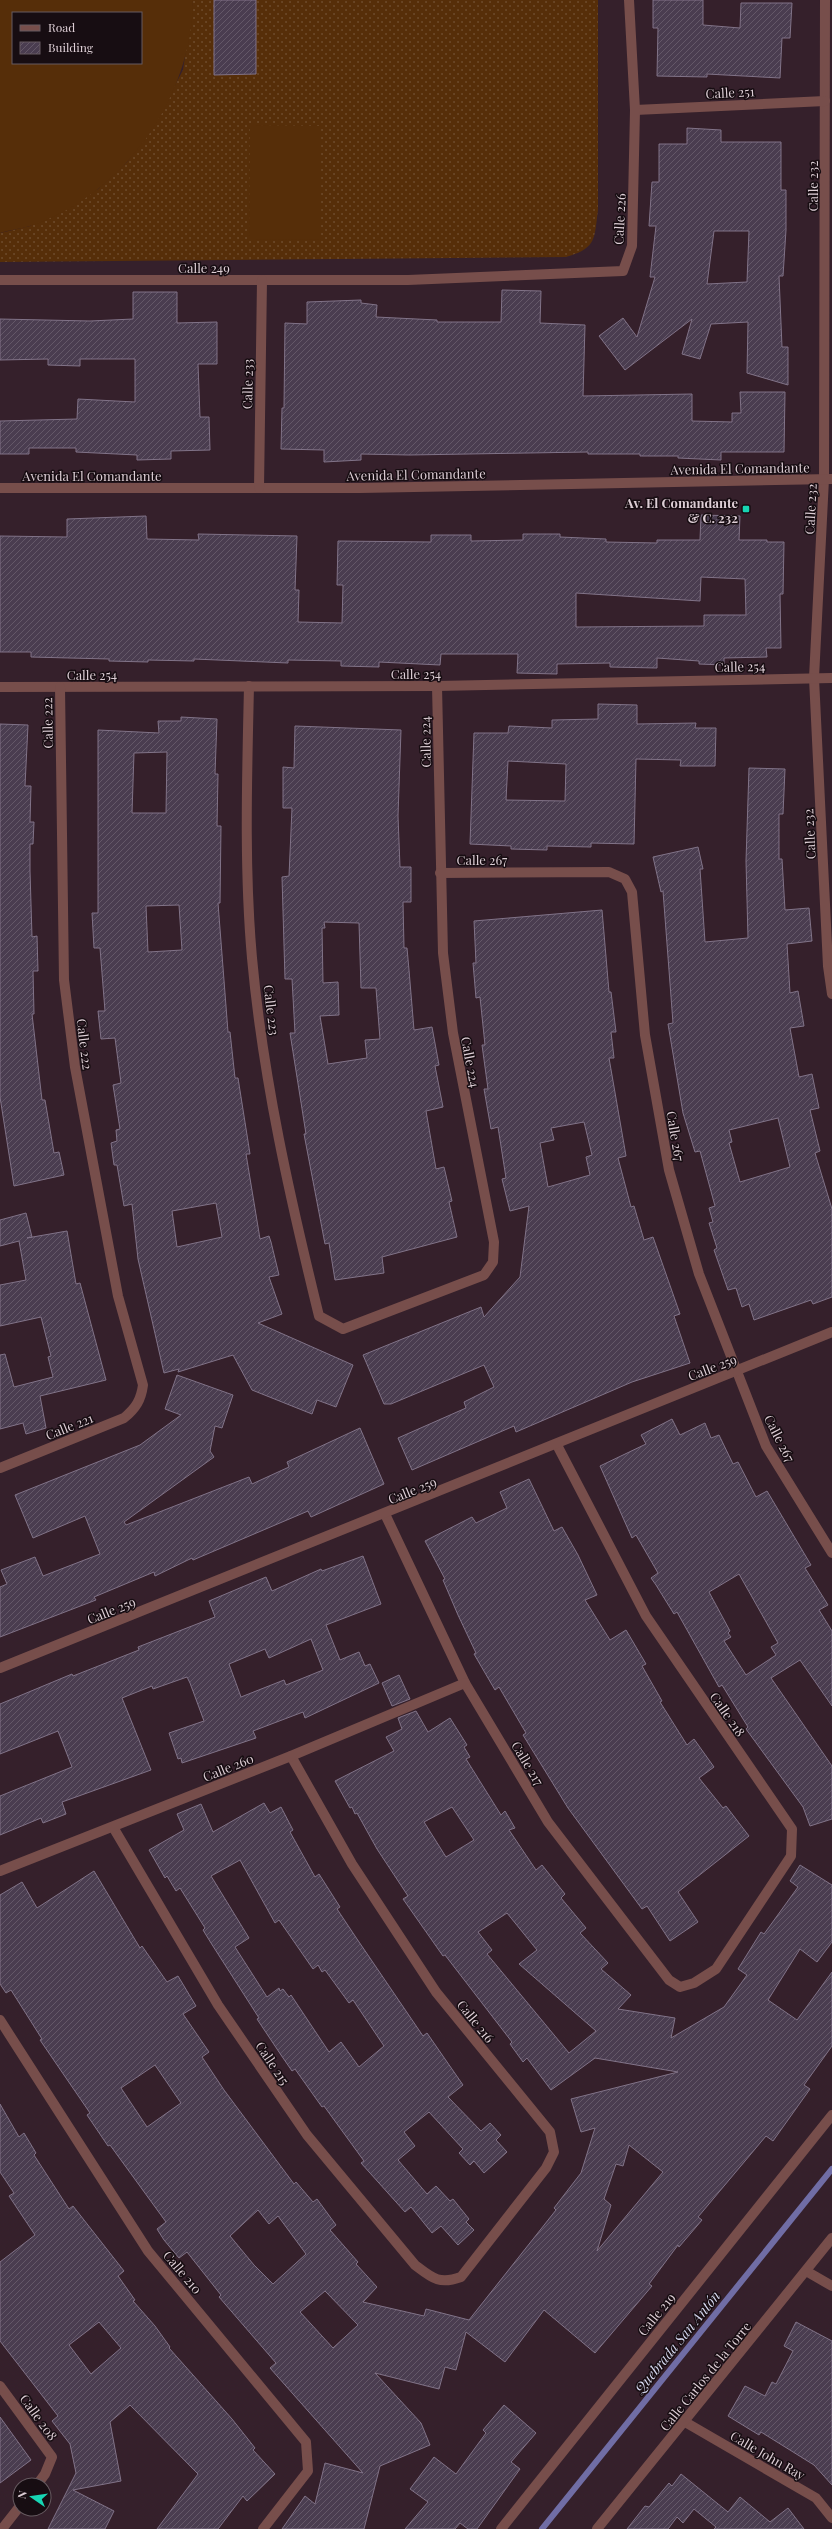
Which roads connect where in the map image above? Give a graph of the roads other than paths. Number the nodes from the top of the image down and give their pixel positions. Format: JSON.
{"nodes":[{"id":1,"x":629,"y":0,"type":"edge"},
{"id":2,"x":825,"y":0,"type":"edge"},
{"id":3,"x":825,"y":101,"type":"junction"},
{"id":4,"x":635,"y":110,"type":"junction"},
{"id":5,"x":0,"y":280,"type":"edge"},
{"id":6,"x":262,"y":280,"type":"junction"},
{"id":7,"x":408,"y":280,"type":"joint"},
{"id":8,"x":829,"y":287,"type":"edge"},
{"id":9,"x":828,"y":479,"type":"edge"},
{"id":10,"x":0,"y":488,"type":"edge"},
{"id":11,"x":259,"y":488,"type":"junction"},
{"id":12,"x":814,"y":678,"type":"junction"},
{"id":13,"x":832,"y":678,"type":"edge"},
{"id":14,"x":249,"y":686,"type":"junction"},
{"id":15,"x":437,"y":686,"type":"junction"},
{"id":16,"x":0,"y":687,"type":"edge"},
{"id":17,"x":60,"y":687,"type":"junction"},
{"id":18,"x":440,"y":872,"type":"junction"},
{"id":19,"x":832,"y":994,"type":"edge"},
{"id":20,"x":332,"y":1324,"type":"joint"},
{"id":21,"x":832,"y":1332,"type":"edge"},
{"id":22,"x":736,"y":1372,"type":"junction"},
{"id":23,"x":141,"y":1398,"type":"joint"},
{"id":24,"x":557,"y":1445,"type":"junction"},
{"id":25,"x":0,"y":1468,"type":"edge"},
{"id":26,"x":385,"y":1514,"type":"junction"},
{"id":27,"x":832,"y":1553,"type":"edge"},
{"id":28,"x":0,"y":1668,"type":"edge"},
{"id":29,"x":465,"y":1683,"type":"junction"},
{"id":30,"x":292,"y":1756,"type":"junction"},
{"id":31,"x":113,"y":1827,"type":"junction"},
{"id":32,"x":0,"y":1871,"type":"edge"},
{"id":33,"x":694,"y":1984,"type":"joint"},
{"id":34,"x":0,"y":2020,"type":"edge"},
{"id":35,"x":832,"y":2115,"type":"edge"},
{"id":36,"x":832,"y":2238,"type":"edge"},
{"id":37,"x":806,"y":2270,"type":"junction"},
{"id":38,"x":446,"y":2282,"type":"joint"},
{"id":39,"x":832,"y":2286,"type":"edge"},
{"id":40,"x":0,"y":2386,"type":"edge"},
{"id":41,"x":685,"y":2422,"type":"junction"},
{"id":42,"x":43,"y":2477,"type":"edge"},
{"id":43,"x":12,"y":2516,"type":"edge"},
{"id":44,"x":832,"y":2518,"type":"edge"},
{"id":45,"x":2,"y":2529,"type":"edge"},
{"id":46,"x":263,"y":2529,"type":"edge"},
{"id":47,"x":501,"y":2529,"type":"edge"},
{"id":48,"x":597,"y":2529,"type":"edge"}],
"edges":[{"from":1,"to":4,"type":"street","name":"Calle 226"},
{"from":2,"to":3,"type":"street","name":"Calle 232"},
{"from":3,"to":4,"type":"street","name":"Calle 251"},
{"from":3,"to":8,"type":"street","name":"Calle 232"},
{"from":4,"to":7,"type":"street","name":"Calle 226"},
{"from":5,"to":6,"type":"street","name":"Calle 249"},
{"from":6,"to":7,"type":"street","name":"Calle 249"},
{"from":6,"to":11,"type":"street","name":"Calle 233"},
{"from":8,"to":9,"type":"street","name":"Calle 232"},
{"from":9,"to":11,"type":"street","name":"Avenida El Comandante"},
{"from":9,"to":12,"type":"street","name":"Calle 232"},
{"from":10,"to":11,"type":"street","name":"Avenida El Comandante"},
{"from":12,"to":13,"type":"street","name":"Calle 254"},
{"from":12,"to":15,"type":"street","name":"Calle 254"},
{"from":12,"to":19,"type":"street","name":"Calle 232"},
{"from":14,"to":15,"type":"street","name":"Calle 254"},
{"from":14,"to":17,"type":"street","name":"Calle 254"},
{"from":14,"to":20,"type":"street","name":"Calle 223"},
{"from":15,"to":18,"type":"street","name":"Calle 224"},
{"from":16,"to":17,"type":"street","name":"Calle 254"},
{"from":17,"to":23,"type":"street","name":"Calle 222"},
{"from":18,"to":20,"type":"street","name":"Calle 224"},
{"from":18,"to":22,"type":"street","name":"Calle 267"},
{"from":21,"to":22,"type":"street","name":"Calle 259"},
{"from":22,"to":24,"type":"street","name":"Calle 259"},
{"from":22,"to":27,"type":"street","name":"Calle 267"},
{"from":23,"to":25,"type":"street","name":"Calle 221"},
{"from":24,"to":26,"type":"street","name":"Calle 259"},
{"from":24,"to":33,"type":"street","name":"Calle 218"},
{"from":26,"to":28,"type":"street","name":"Calle 259"},
{"from":26,"to":29,"type":"street","name":"Calle 217"},
{"from":29,"to":30,"type":"street","name":"Calle 260"},
{"from":29,"to":33,"type":"street","name":"Calle 217"},
{"from":30,"to":31,"type":"street","name":"Calle 260"},
{"from":30,"to":38,"type":"street","name":"Calle 216"},
{"from":31,"to":32,"type":"street","name":"Calle 260"},
{"from":31,"to":38,"type":"street","name":"Calle 215"},
{"from":34,"to":46,"type":"street","name":"Calle 210"},
{"from":35,"to":47,"type":"street","name":"Calle 219"},
{"from":36,"to":37,"type":"street","name":"Calle Carlos de la Torre"},
{"from":37,"to":39,"type":"street"},
{"from":37,"to":41,"type":"street","name":"Calle Carlos de la Torre"},
{"from":40,"to":42,"type":"street","name":"Calle 208"},
{"from":41,"to":44,"type":"street","name":"Calle John Ray"},
{"from":41,"to":48,"type":"street","name":"Calle Carlos de la Torre"},
{"from":43,"to":45,"type":"street"}]}
